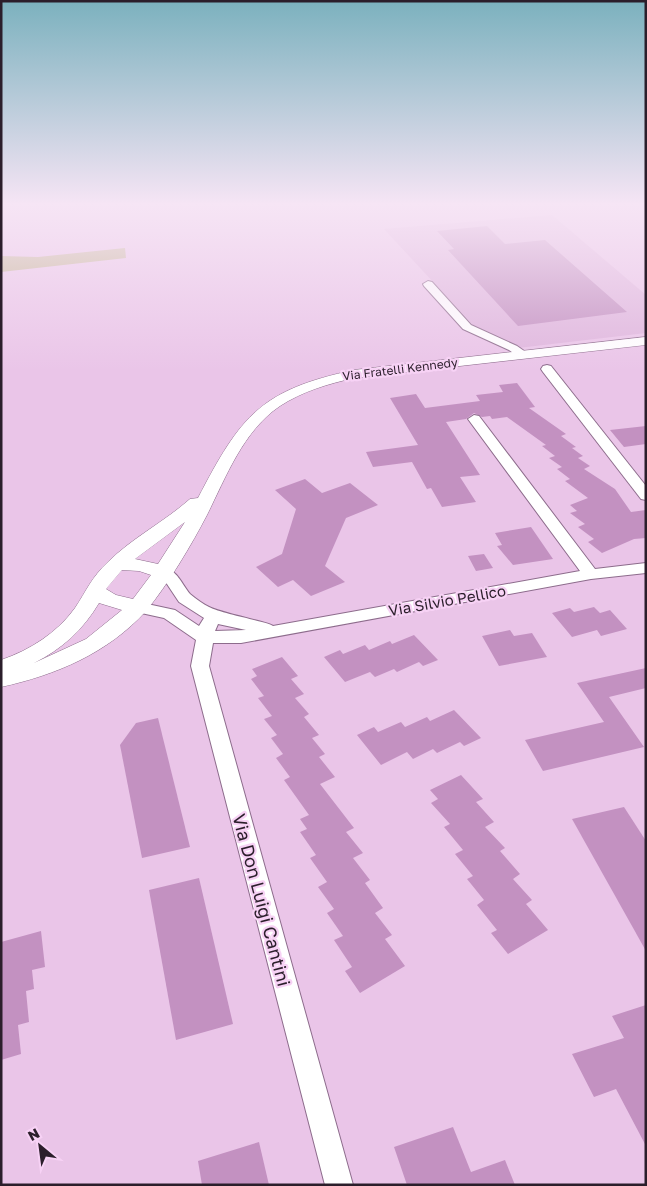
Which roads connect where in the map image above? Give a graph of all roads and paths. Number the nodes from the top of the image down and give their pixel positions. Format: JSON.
{"nodes":[{"id":1,"x":428,"y":284,"type":"dead end"},
{"id":2,"x":646,"y":341,"type":"edge"},
{"id":3,"x":523,"y":355,"type":"junction"},
{"id":4,"x":546,"y":369,"type":"dead end"},
{"id":5,"x":474,"y":419,"type":"dead end"},
{"id":6,"x":207,"y":494,"type":"junction"},
{"id":7,"x":646,"y":496,"type":"edge"},
{"id":8,"x":646,"y":568,"type":"edge"},
{"id":9,"x":163,"y":572,"type":"junction"},
{"id":10,"x":591,"y":574,"type":"junction"},
{"id":11,"x":105,"y":577,"type":"junction"},
{"id":12,"x":138,"y":607,"type":"junction"},
{"id":13,"x":215,"y":616,"type":"junction"},
{"id":14,"x":302,"y":626,"type":"junction"},
{"id":15,"x":204,"y":637,"type":"junction"},
{"id":16,"x":1,"y":668,"type":"edge"},
{"id":17,"x":1,"y":679,"type":"edge"},
{"id":18,"x":339,"y":1185,"type":"edge"}],
"edges":[{"from":1,"to":3,"type":"street"},
{"from":2,"to":3,"type":"street","name":"Via Fratelli Kennedy"},
{"from":3,"to":6,"type":"street","name":"Via Fratelli Kennedy"},
{"from":4,"to":7,"type":"street"},
{"from":5,"to":10,"type":"street"},
{"from":6,"to":9,"type":"street","name":"Via Fratelli Kennedy"},
{"from":6,"to":11,"type":"street","name":"Via Fratelli Kennedy"},
{"from":8,"to":10,"type":"street","name":"Via Silvio Pellico"},
{"from":9,"to":11,"type":"street"},
{"from":9,"to":12,"type":"street"},
{"from":9,"to":13,"type":"street","name":"Via Silvio Pellico"},
{"from":10,"to":14,"type":"street","name":"Via Silvio Pellico"},
{"from":11,"to":12,"type":"street"},
{"from":11,"to":16,"type":"street"},
{"from":12,"to":15,"type":"street"},
{"from":12,"to":17,"type":"street"},
{"from":13,"to":14,"type":"street","name":"Via Silvio Pellico"},
{"from":13,"to":15,"type":"street","name":"Via Don Luigi Cantini"},
{"from":14,"to":15,"type":"street","name":"Via Silvio Pellico"},
{"from":15,"to":18,"type":"street","name":"Via Don Luigi Cantini"}]}
